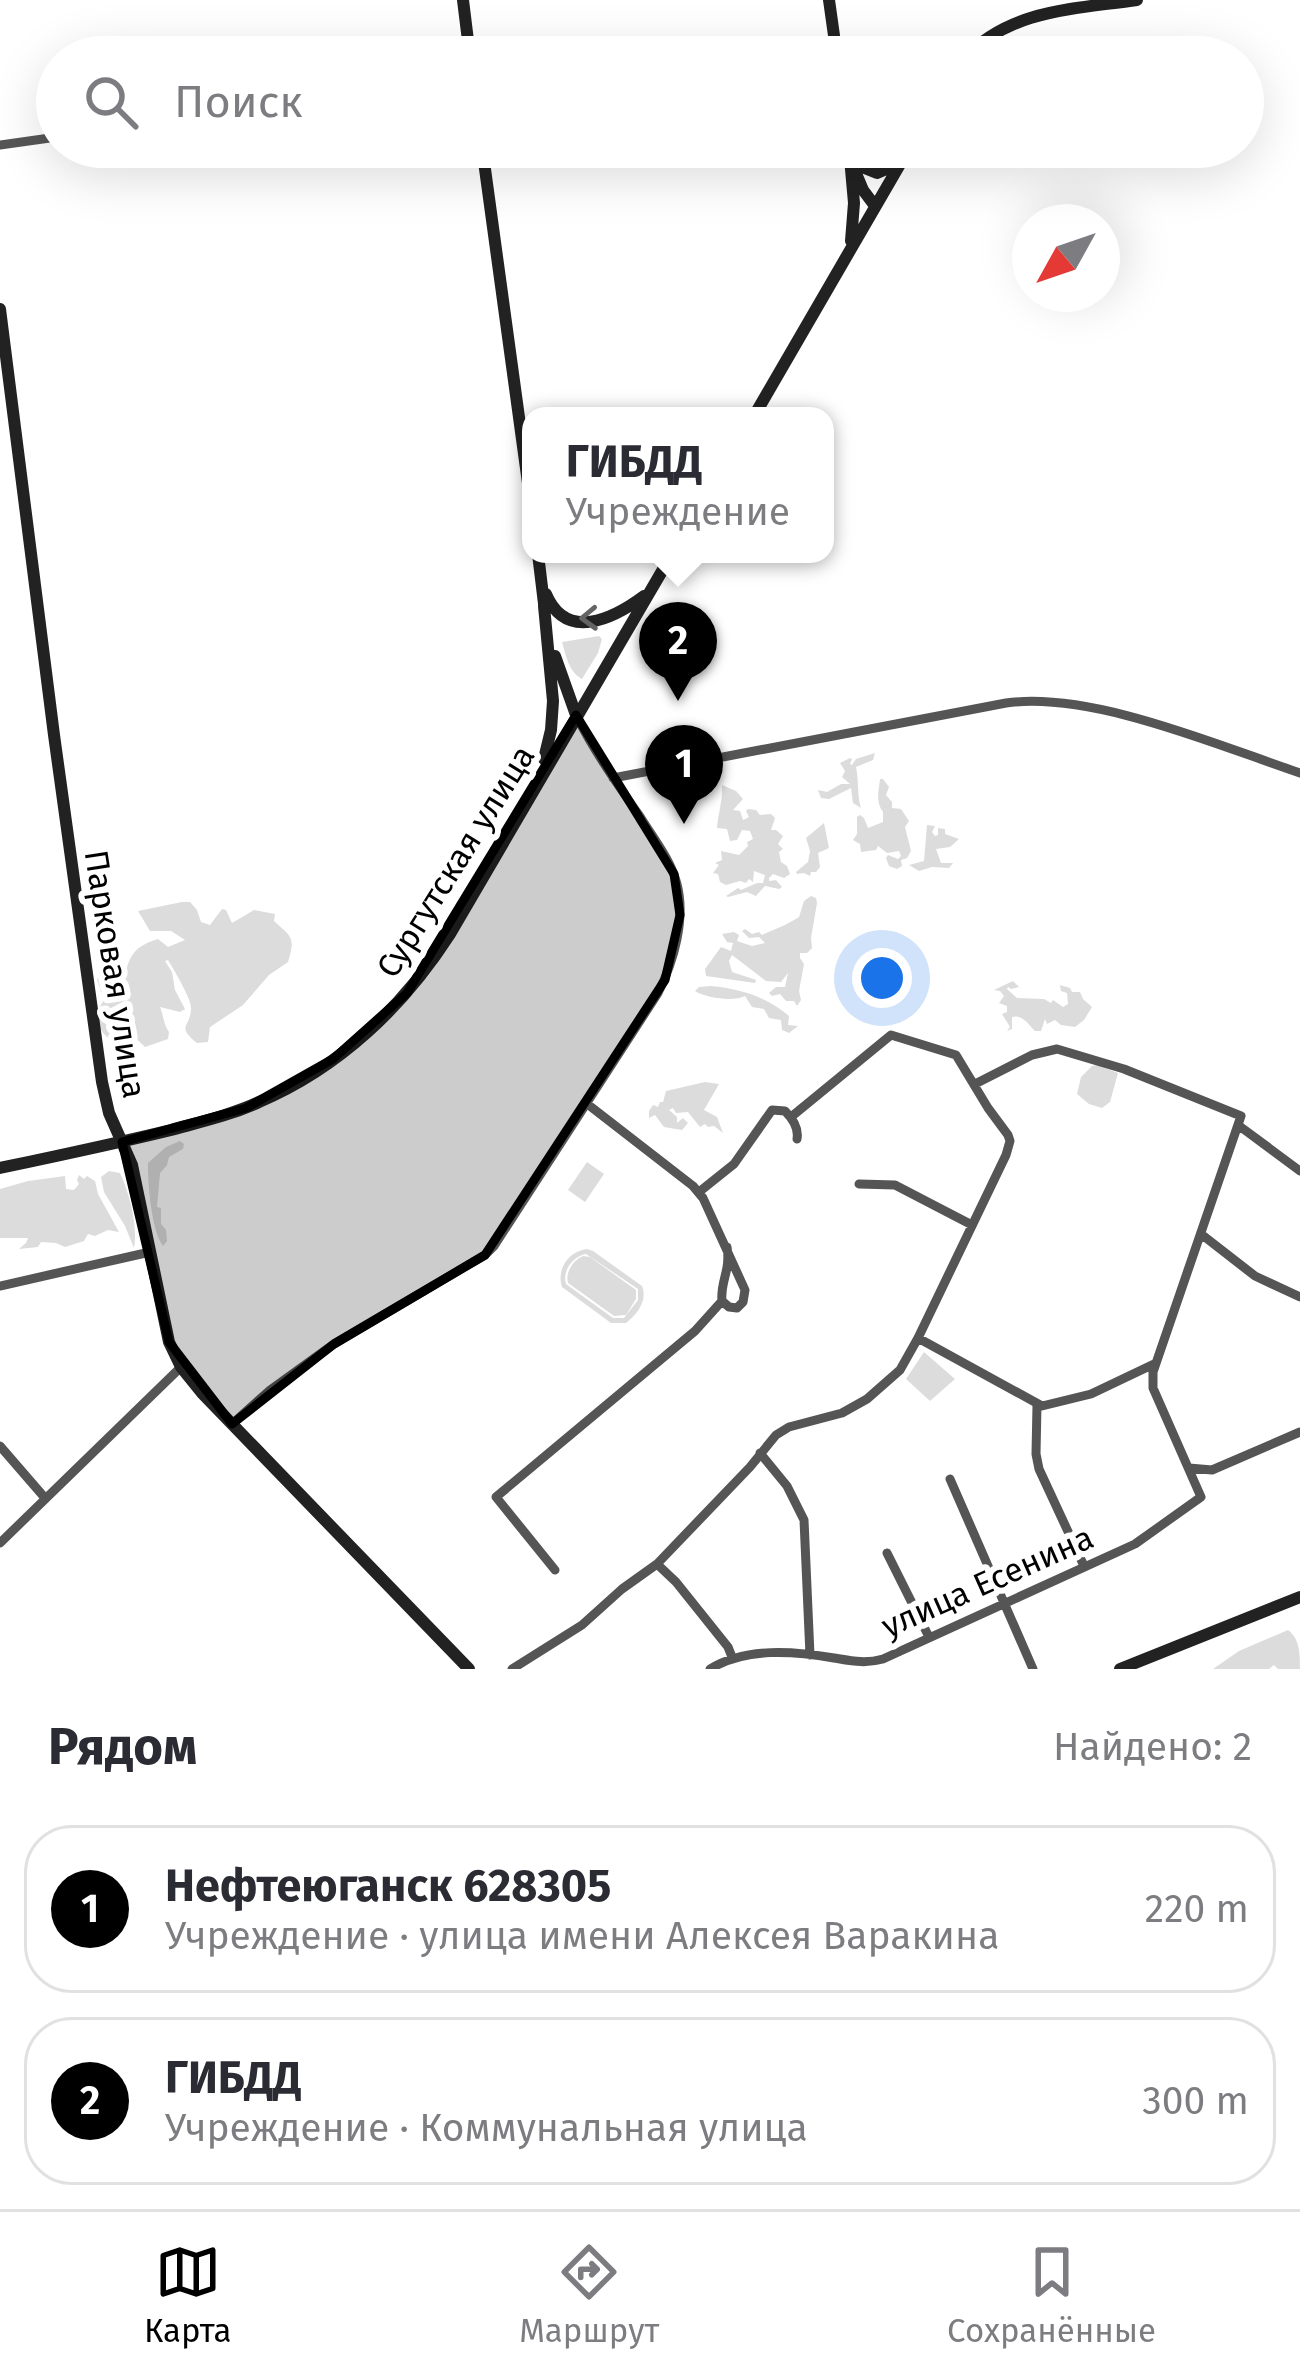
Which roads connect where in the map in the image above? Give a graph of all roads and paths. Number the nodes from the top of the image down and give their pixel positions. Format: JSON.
{"nodes":[{"id":1,"x":463,"y":0,"type":"edge"},
{"id":2,"x":829,"y":0,"type":"edge"},
{"id":3,"x":1137,"y":0,"type":"edge"},
{"id":4,"x":467,"y":36,"type":"edge"},
{"id":5,"x":834,"y":36,"type":"edge"},
{"id":6,"x":990,"y":36,"type":"edge"},
{"id":7,"x":36,"y":140,"type":"edge"},
{"id":8,"x":0,"y":145,"type":"edge"},
{"id":9,"x":485,"y":168,"type":"edge"},
{"id":10,"x":850,"y":168,"type":"edge"},
{"id":11,"x":855,"y":168,"type":"edge"},
{"id":12,"x":898,"y":168,"type":"edge"},
{"id":13,"x":875,"y":206,"type":"junction"},
{"id":14,"x":848,"y":255,"type":"junction"},
{"id":15,"x":0,"y":309,"type":"edge"},
{"id":16,"x":759,"y":407,"type":"edge"},
{"id":17,"x":522,"y":439,"type":"edge"},
{"id":18,"x":539,"y":563,"type":"edge"},
{"id":19,"x":667,"y":563,"type":"edge"},
{"id":20,"x":542,"y":581,"type":"junction"},
{"id":21,"x":650,"y":592,"type":"junction"},
{"id":22,"x":544,"y":606,"type":"junction"},
{"id":23,"x":576,"y":715,"type":"junction"},
{"id":24,"x":1300,"y":773,"type":"edge"},
{"id":25,"x":540,"y":776,"type":"junction"},
{"id":26,"x":614,"y":778,"type":"junction"},
{"id":27,"x":975,"y":1084,"type":"junction"},
{"id":28,"x":586,"y":1103,"type":"junction"},
{"id":29,"x":791,"y":1117,"type":"junction"},
{"id":30,"x":1238,"y":1125,"type":"junction"},
{"id":31,"x":797,"y":1139,"type":"dead end"},
{"id":32,"x":122,"y":1142,"type":"junction"},
{"id":33,"x":0,"y":1168,"type":"edge"},
{"id":34,"x":1300,"y":1171,"type":"edge"},
{"id":35,"x":859,"y":1184,"type":"dead end"},
{"id":36,"x":699,"y":1192,"type":"junction"},
{"id":37,"x":973,"y":1225,"type":"junction"},
{"id":38,"x":1201,"y":1234,"type":"junction"},
{"id":39,"x":727,"y":1247,"type":"junction"},
{"id":40,"x":150,"y":1252,"type":"junction"},
{"id":41,"x":0,"y":1286,"type":"edge"},
{"id":42,"x":1300,"y":1298,"type":"edge"},
{"id":43,"x":722,"y":1301,"type":"junction"},
{"id":44,"x":919,"y":1338,"type":"junction"},
{"id":45,"x":1154,"y":1363,"type":"junction"},
{"id":46,"x":181,"y":1367,"type":"junction"},
{"id":47,"x":1131,"y":1376,"type":"junction"},
{"id":48,"x":1153,"y":1388,"type":"junction"},
{"id":49,"x":1037,"y":1405,"type":"junction"},
{"id":50,"x":232,"y":1424,"type":"junction"},
{"id":51,"x":1300,"y":1432,"type":"edge"},
{"id":52,"x":0,"y":1446,"type":"edge"},
{"id":53,"x":760,"y":1453,"type":"junction"},
{"id":54,"x":1189,"y":1468,"type":"junction"},
{"id":55,"x":950,"y":1479,"type":"dead end"},
{"id":56,"x":45,"y":1498,"type":"junction"},
{"id":57,"x":0,"y":1544,"type":"edge"},
{"id":58,"x":887,"y":1553,"type":"dead end"},
{"id":59,"x":657,"y":1564,"type":"junction"},
{"id":60,"x":1084,"y":1566,"type":"junction"},
{"id":61,"x":555,"y":1570,"type":"dead end"},
{"id":62,"x":1300,"y":1598,"type":"edge"},
{"id":63,"x":1004,"y":1602,"type":"junction"},
{"id":64,"x":929,"y":1637,"type":"junction"},
{"id":65,"x":810,"y":1655,"type":"junction"},
{"id":66,"x":732,"y":1658,"type":"junction"},
{"id":67,"x":469,"y":1669,"type":"edge"},
{"id":68,"x":512,"y":1669,"type":"edge"},
{"id":69,"x":710,"y":1669,"type":"edge"},
{"id":70,"x":1033,"y":1669,"type":"edge"},
{"id":71,"x":1120,"y":1669,"type":"edge"}],
"edges":[{"from":1,"to":4,"type":"main road"},
{"from":2,"to":5,"type":"main road"},
{"from":3,"to":6,"type":"main road"},
{"from":7,"to":8,"type":"street"},
{"from":9,"to":17,"type":"main road"},
{"from":10,"to":14,"type":"main road"},
{"from":11,"to":13,"type":"main road"},
{"from":12,"to":13,"type":"main road"},
{"from":13,"to":14,"type":"main road"},
{"from":14,"to":16,"type":"main road"},
{"from":15,"to":32,"type":"main road","name":"Парковая улица"},
{"from":18,"to":20,"type":"main road"},
{"from":19,"to":21,"type":"main road","name":"Сургутская улица"},
{"from":21,"to":20,"type":"main road","one_way":true},
{"from":20,"to":22,"type":"main road"},
{"from":21,"to":23,"type":"main road","name":"Сургутская улица"},
{"from":22,"to":23,"type":"main road"},
{"from":22,"to":25,"type":"main road"},
{"from":23,"to":25,"type":"main road","name":"Сургутская улица"},
{"from":23,"to":26,"type":"street"},
{"from":24,"to":26,"type":"street"},
{"from":25,"to":32,"type":"main road","name":"Сургутская улица"},
{"from":26,"to":28,"type":"street"},
{"from":27,"to":29,"type":"street"},
{"from":27,"to":30,"type":"street"},
{"from":27,"to":37,"type":"street"},
{"from":28,"to":36,"type":"street"},
{"from":28,"to":50,"type":"street"},
{"from":29,"to":31,"type":"street"},
{"from":29,"to":36,"type":"street"},
{"from":30,"to":34,"type":"street"},
{"from":30,"to":38,"type":"street"},
{"from":32,"to":33,"type":"main road","name":"Сургутская улица"},
{"from":32,"to":40,"type":"main road","name":"Парковая улица"},
{"from":35,"to":37,"type":"street"},
{"from":36,"to":39,"type":"street"},
{"from":37,"to":44,"type":"street"},
{"from":38,"to":42,"type":"street"},
{"from":38,"to":45,"type":"street"},
{"from":39,"to":43,"type":"street"},
{"from":39,"to":43,"type":"street"},
{"from":40,"to":41,"type":"street"},
{"from":40,"to":46,"type":"main road","name":"Парковая улица"},
{"from":43,"to":61,"type":"street"},
{"from":44,"to":49,"type":"street"},
{"from":44,"to":53,"type":"street"},
{"from":45,"to":47,"type":"street"},
{"from":45,"to":48,"type":"street"},
{"from":46,"to":50,"type":"main road","name":"Парковая улица"},
{"from":46,"to":56,"type":"street"},
{"from":47,"to":48,"type":"street"},
{"from":47,"to":49,"type":"street"},
{"from":48,"to":54,"type":"street"},
{"from":49,"to":60,"type":"street"},
{"from":50,"to":67,"type":"main road","name":"Парковая улица"},
{"from":51,"to":54,"type":"street"},
{"from":52,"to":56,"type":"street"},
{"from":53,"to":59,"type":"street"},
{"from":53,"to":65,"type":"street"},
{"from":54,"to":60,"type":"street","name":"улица Есенина"},
{"from":55,"to":63,"type":"street"},
{"from":56,"to":57,"type":"street"},
{"from":58,"to":64,"type":"street"},
{"from":59,"to":66,"type":"street"},
{"from":59,"to":68,"type":"street"},
{"from":60,"to":63,"type":"street","name":"улица Есенина"},
{"from":62,"to":71,"type":"main road"},
{"from":63,"to":64,"type":"street","name":"улица Есенина"},
{"from":63,"to":70,"type":"street"},
{"from":64,"to":65,"type":"street","name":"улица Есенина"},
{"from":65,"to":66,"type":"street","name":"улица Есенина"},
{"from":66,"to":69,"type":"street","name":"улица Есенина"}]}
